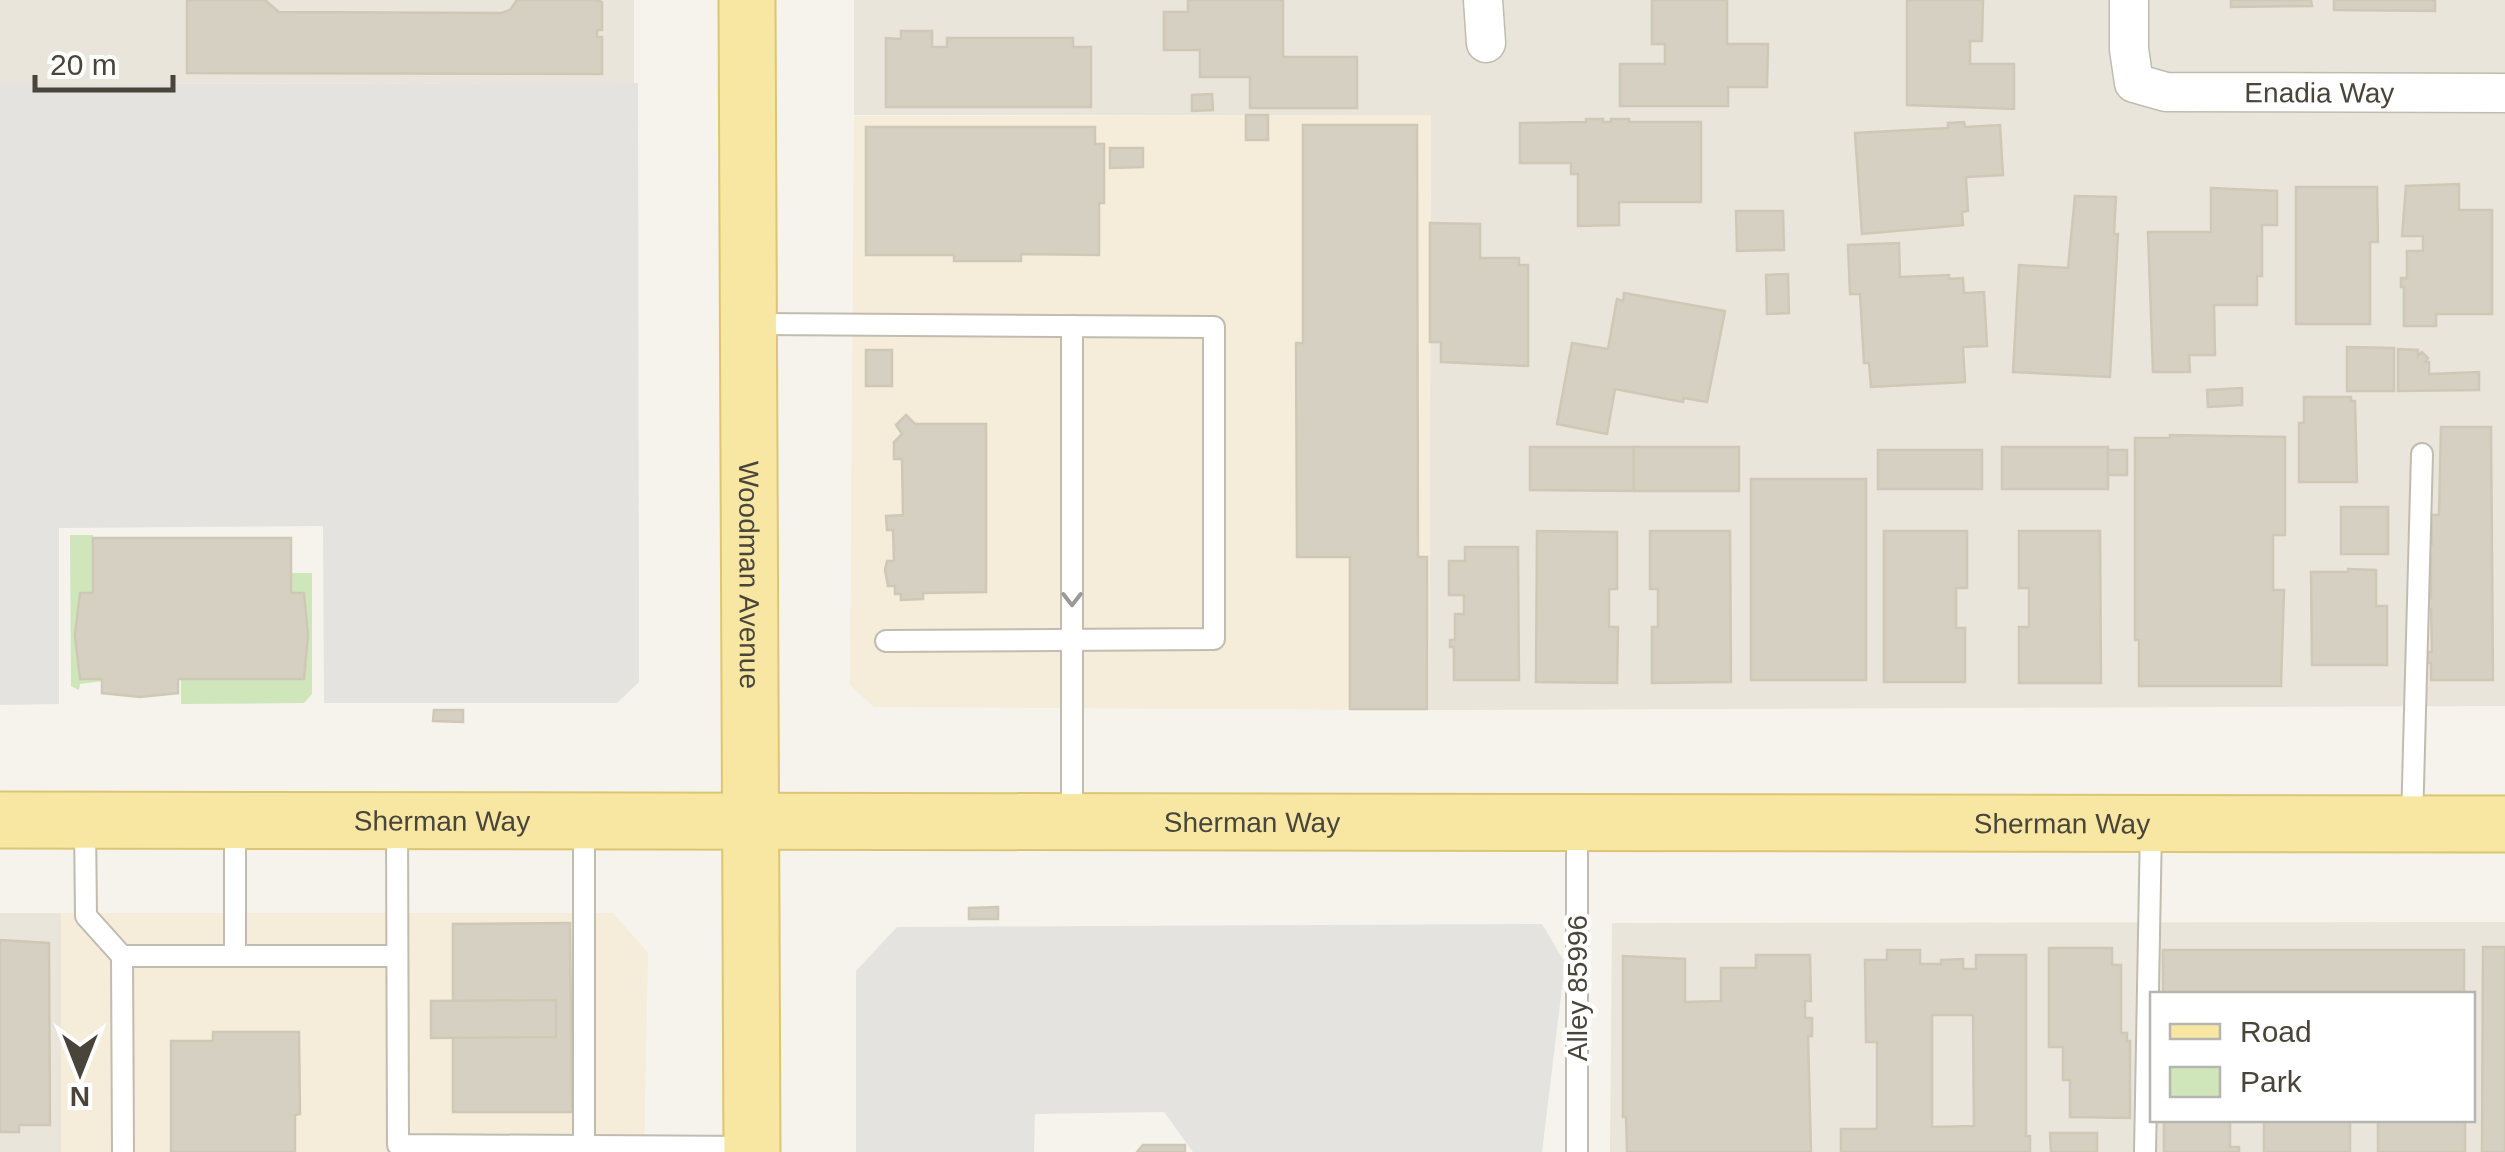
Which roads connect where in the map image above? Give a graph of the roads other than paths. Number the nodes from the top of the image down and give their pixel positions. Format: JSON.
{"nodes":[{"id":1,"x":746,"y":0,"type":"edge"},
{"id":2,"x":1482,"y":0,"type":"edge"},
{"id":3,"x":2128,"y":0,"type":"edge"},
{"id":4,"x":1486,"y":43,"type":"dead end"},
{"id":5,"x":2505,"y":93,"type":"edge"},
{"id":6,"x":749,"y":324,"type":"junction"},
{"id":7,"x":1072,"y":326,"type":"junction"},
{"id":8,"x":2422,"y":454,"type":"dead end"},
{"id":9,"x":1072,"y":640,"type":"junction"},
{"id":10,"x":886,"y":641,"type":"dead end"},
{"id":11,"x":584,"y":819,"type":"junction"},
{"id":12,"x":0,"y":820,"type":"edge"},
{"id":13,"x":85,"y":820,"type":"junction"},
{"id":14,"x":235,"y":820,"type":"junction"},
{"id":15,"x":397,"y":820,"type":"junction"},
{"id":16,"x":749,"y":821,"type":"junction"},
{"id":17,"x":1072,"y":821,"type":"junction"},
{"id":18,"x":1577,"y":824,"type":"junction"},
{"id":19,"x":2152,"y":824,"type":"junction"},
{"id":20,"x":2412,"y":824,"type":"junction"},
{"id":21,"x":2505,"y":824,"type":"edge"},
{"id":22,"x":122,"y":956,"type":"junction"},
{"id":23,"x":235,"y":956,"type":"junction"},
{"id":24,"x":397,"y":956,"type":"junction"},
{"id":25,"x":584,"y":1146,"type":"junction"},
{"id":26,"x":752,"y":1149,"type":"edge"},
{"id":27,"x":124,"y":1152,"type":"edge"},
{"id":28,"x":1577,"y":1152,"type":"edge"},
{"id":29,"x":2144,"y":1152,"type":"edge"}],
"edges":[{"from":1,"to":6,"type":"main road","name":"Woodman Avenue"},
{"from":2,"to":4,"type":"street"},
{"from":3,"to":5,"type":"street","name":"Enadia Way"},
{"from":6,"to":7,"type":"lane"},
{"from":6,"to":16,"type":"main road","name":"Woodman Avenue"},
{"from":7,"to":9,"type":"lane","one_way":true},
{"from":7,"to":9,"type":"lane"},
{"from":8,"to":20,"type":"lane"},
{"from":9,"to":10,"type":"lane"},
{"from":9,"to":17,"type":"lane"},
{"from":11,"to":15,"type":"main road","name":"Sherman Way"},
{"from":11,"to":16,"type":"main road","name":"Sherman Way"},
{"from":11,"to":25,"type":"lane"},
{"from":12,"to":13,"type":"main road","name":"Sherman Way"},
{"from":13,"to":14,"type":"main road","name":"Sherman Way"},
{"from":13,"to":22,"type":"lane"},
{"from":14,"to":15,"type":"main road","name":"Sherman Way"},
{"from":14,"to":23,"type":"lane"},
{"from":15,"to":24,"type":"lane"},
{"from":16,"to":17,"type":"main road","name":"Sherman Way"},
{"from":16,"to":26,"type":"main road","name":"Woodman Avenue"},
{"from":17,"to":18,"type":"main road","name":"Sherman Way"},
{"from":18,"to":19,"type":"main road","name":"Sherman Way"},
{"from":18,"to":28,"type":"lane","name":"Alley 85996"},
{"from":19,"to":20,"type":"main road","name":"Sherman Way"},
{"from":19,"to":29,"type":"lane"},
{"from":20,"to":21,"type":"main road","name":"Sherman Way"},
{"from":22,"to":23,"type":"lane"},
{"from":22,"to":27,"type":"lane"},
{"from":23,"to":24,"type":"lane"},
{"from":24,"to":25,"type":"lane"},
{"from":25,"to":26,"type":"lane"}]}
